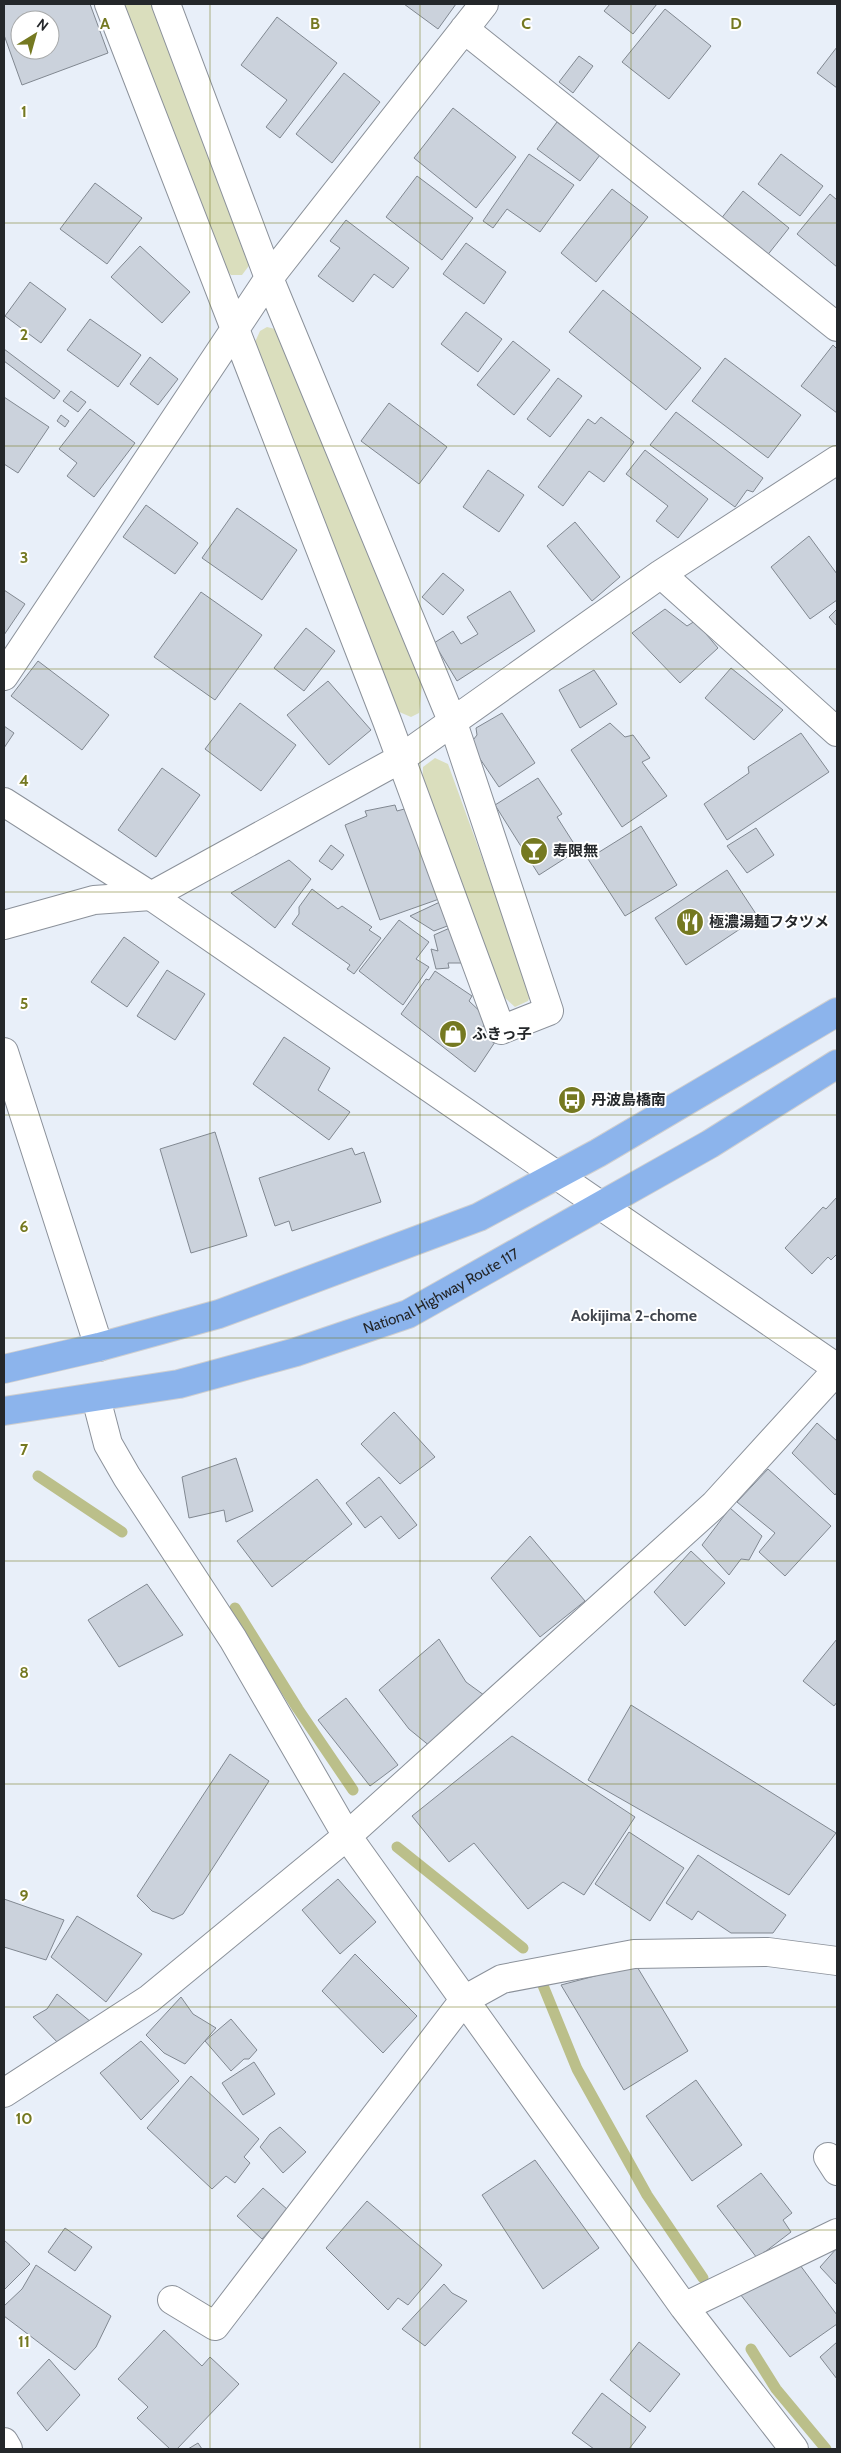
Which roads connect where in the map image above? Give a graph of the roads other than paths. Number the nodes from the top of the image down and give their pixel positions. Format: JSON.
{"nodes":[{"id":1,"x":109,"y":4,"type":"edge"},
{"id":2,"x":166,"y":4,"type":"edge"},
{"id":3,"x":484,"y":4,"type":"edge"},
{"id":4,"x":464,"y":29,"type":"junction"},
{"id":5,"x":269,"y":278,"type":"junction"},
{"id":6,"x":837,"y":327,"type":"edge"},
{"id":7,"x":234,"y":330,"type":"junction"},
{"id":8,"x":837,"y":460,"type":"edge"},
{"id":9,"x":661,"y":574,"type":"junction"},
{"id":10,"x":4,"y":676,"type":"edge"},
{"id":11,"x":453,"y":723,"type":"junction"},
{"id":12,"x":837,"y":732,"type":"edge"},
{"id":13,"x":400,"y":759,"type":"junction"},
{"id":14,"x":4,"y":802,"type":"edge"},
{"id":15,"x":151,"y":896,"type":"junction"},
{"id":16,"x":4,"y":925,"type":"edge"},
{"id":17,"x":837,"y":1012,"type":"edge"},
{"id":18,"x":4,"y":1052,"type":"edge"},
{"id":19,"x":837,"y":1064,"type":"edge"},
{"id":20,"x":557,"y":1177,"type":"junction"},
{"id":21,"x":600,"y":1206,"type":"junction"},
{"id":22,"x":99,"y":1348,"type":"junction"},
{"id":23,"x":4,"y":1369,"type":"edge"},
{"id":24,"x":837,"y":1369,"type":"edge"},
{"id":25,"x":96,"y":1398,"type":"junction"},
{"id":26,"x":4,"y":1411,"type":"edge"},
{"id":27,"x":347,"y":1836,"type":"junction"},
{"id":28,"x":837,"y":1961,"type":"edge"},
{"id":29,"x":464,"y":2000,"type":"junction"},
{"id":30,"x":4,"y":2094,"type":"edge"},
{"id":31,"x":837,"y":2233,"type":"edge"},
{"id":32,"x":172,"y":2300,"type":"dead end"},
{"id":33,"x":684,"y":2307,"type":"junction"},
{"id":34,"x":4,"y":2442,"type":"edge"},
{"id":35,"x":8,"y":2449,"type":"edge"},
{"id":36,"x":794,"y":2449,"type":"edge"}],
"edges":[{"from":1,"to":7,"type":"street"},
{"from":2,"to":5,"type":"street"},
{"from":3,"to":4,"type":"street"},
{"from":4,"to":5,"type":"street"},
{"from":4,"to":6,"type":"street"},
{"from":5,"to":7,"type":"street"},
{"from":5,"to":11,"type":"street"},
{"from":7,"to":10,"type":"street"},
{"from":7,"to":13,"type":"street"},
{"from":8,"to":9,"type":"street"},
{"from":9,"to":11,"type":"street"},
{"from":9,"to":12,"type":"street"},
{"from":11,"to":13,"type":"street"},
{"from":11,"to":13,"type":"street"},
{"from":13,"to":15,"type":"street"},
{"from":14,"to":15,"type":"street"},
{"from":15,"to":16,"type":"street"},
{"from":15,"to":20,"type":"street"},
{"from":17,"to":20,"type":"highway"},
{"from":18,"to":22,"type":"street"},
{"from":19,"to":21,"type":"highway","name":"National Highway Route 117"},
{"from":20,"to":21,"type":"street"},
{"from":20,"to":22,"type":"highway"},
{"from":21,"to":24,"type":"street"},
{"from":21,"to":25,"type":"highway","name":"National Highway Route 117"},
{"from":22,"to":23,"type":"highway"},
{"from":24,"to":27,"type":"street"},
{"from":25,"to":26,"type":"highway","name":"National Highway Route 117"},
{"from":25,"to":27,"type":"street"},
{"from":27,"to":29,"type":"street"},
{"from":27,"to":30,"type":"street"},
{"from":28,"to":29,"type":"street"},
{"from":29,"to":32,"type":"street"},
{"from":29,"to":33,"type":"street"},
{"from":31,"to":33,"type":"street"},
{"from":33,"to":36,"type":"street"},
{"from":34,"to":35,"type":"street"}]}
